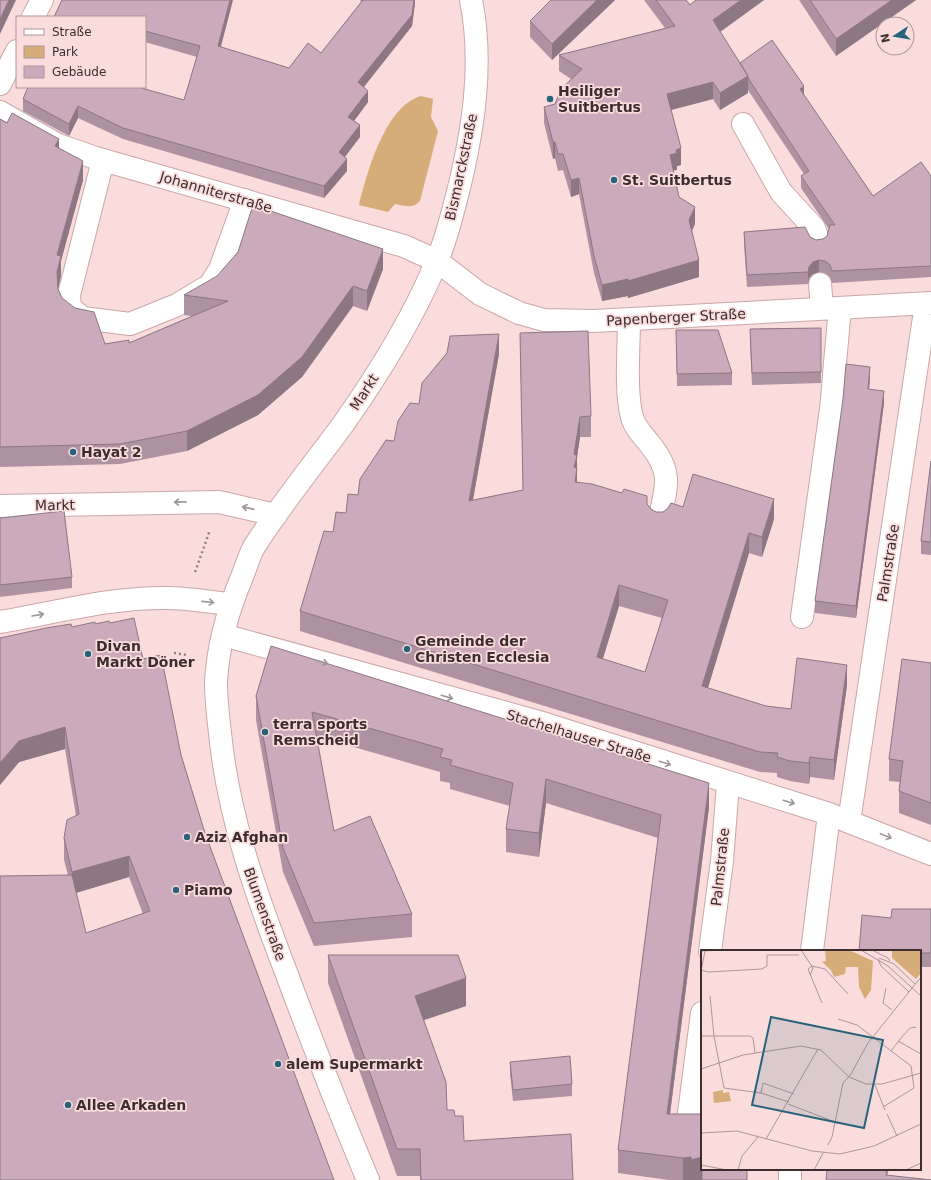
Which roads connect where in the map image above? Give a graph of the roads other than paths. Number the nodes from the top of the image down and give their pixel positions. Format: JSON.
{"nodes":[{"id":1,"x":42,"y":0,"type":"edge"},
{"id":2,"x":471,"y":0,"type":"edge"},
{"id":3,"x":34,"y":16,"type":"edge"},
{"id":4,"x":16,"y":53,"type":"edge"},
{"id":5,"x":0,"y":84,"type":"edge"},
{"id":6,"x":0,"y":112,"type":"edge"},
{"id":7,"x":743,"y":124,"type":"dead end"},
{"id":8,"x":103,"y":160,"type":"junction"},
{"id":9,"x":245,"y":200,"type":"junction"},
{"id":10,"x":818,"y":239,"type":"edge"},
{"id":11,"x":437,"y":261,"type":"junction"},
{"id":12,"x":820,"y":284,"type":"dead end"},
{"id":13,"x":928,"y":303,"type":"edge"},
{"id":14,"x":831,"y":308,"type":"junction"},
{"id":15,"x":629,"y":319,"type":"junction"},
{"id":16,"x":0,"y":506,"type":"edge"},
{"id":17,"x":276,"y":515,"type":"junction"},
{"id":18,"x":659,"y":520,"type":"edge"},
{"id":19,"x":230,"y":604,"type":"junction"},
{"id":20,"x":802,"y":617,"type":"dead end"},
{"id":21,"x":0,"y":622,"type":"edge"},
{"id":22,"x":223,"y":635,"type":"junction"},
{"id":23,"x":728,"y":784,"type":"junction"},
{"id":24,"x":829,"y":814,"type":"junction"},
{"id":25,"x":850,"y":822,"type":"junction"},
{"id":26,"x":931,"y":854,"type":"edge"},
{"id":27,"x":710,"y":950,"type":"edge"},
{"id":28,"x":812,"y":950,"type":"edge"},
{"id":29,"x":701,"y":1022,"type":"edge"},
{"id":30,"x":701,"y":1121,"type":"edge"},
{"id":31,"x":368,"y":1180,"type":"edge"}],
"edges":[{"from":1,"to":3,"type":"street"},
{"from":2,"to":11,"type":"street","name":"Bismarckstraße"},
{"from":4,"to":5,"type":"street"},
{"from":6,"to":8,"type":"street","name":"Johanniterstraße"},
{"from":7,"to":10,"type":"street"},
{"from":8,"to":9,"type":"street","name":"Johanniterstraße"},
{"from":8,"to":9,"type":"street"},
{"from":9,"to":11,"type":"street","name":"Johanniterstraße"},
{"from":11,"to":15,"type":"street","name":"Papenberger Straße"},
{"from":11,"to":17,"type":"street","name":"Markt"},
{"from":12,"to":14,"type":"street"},
{"from":13,"to":14,"type":"street","name":"Papenberger Straße"},
{"from":13,"to":25,"type":"street","name":"Palmstraße"},
{"from":14,"to":15,"type":"street","name":"Papenberger Straße"},
{"from":14,"to":20,"type":"street"},
{"from":15,"to":18,"type":"street"},
{"from":17,"to":16,"type":"street","name":"Markt","one_way":true},
{"from":17,"to":19,"type":"street","name":"Markt"},
{"from":21,"to":19,"type":"street","one_way":true},
{"from":19,"to":22,"type":"street","name":"Markt"},
{"from":22,"to":23,"type":"street","name":"Stachelhauser Straße","one_way":true},
{"from":22,"to":31,"type":"street","name":"Blumenstraße"},
{"from":23,"to":24,"type":"street","name":"Stachelhauser Straße","one_way":true},
{"from":23,"to":27,"type":"street","name":"Palmstraße"},
{"from":24,"to":25,"type":"street","name":"Stachelhauser Straße"},
{"from":24,"to":28,"type":"street"},
{"from":25,"to":26,"type":"street","name":"Stachelhauser Straße","one_way":true},
{"from":29,"to":30,"type":"street"}]}
